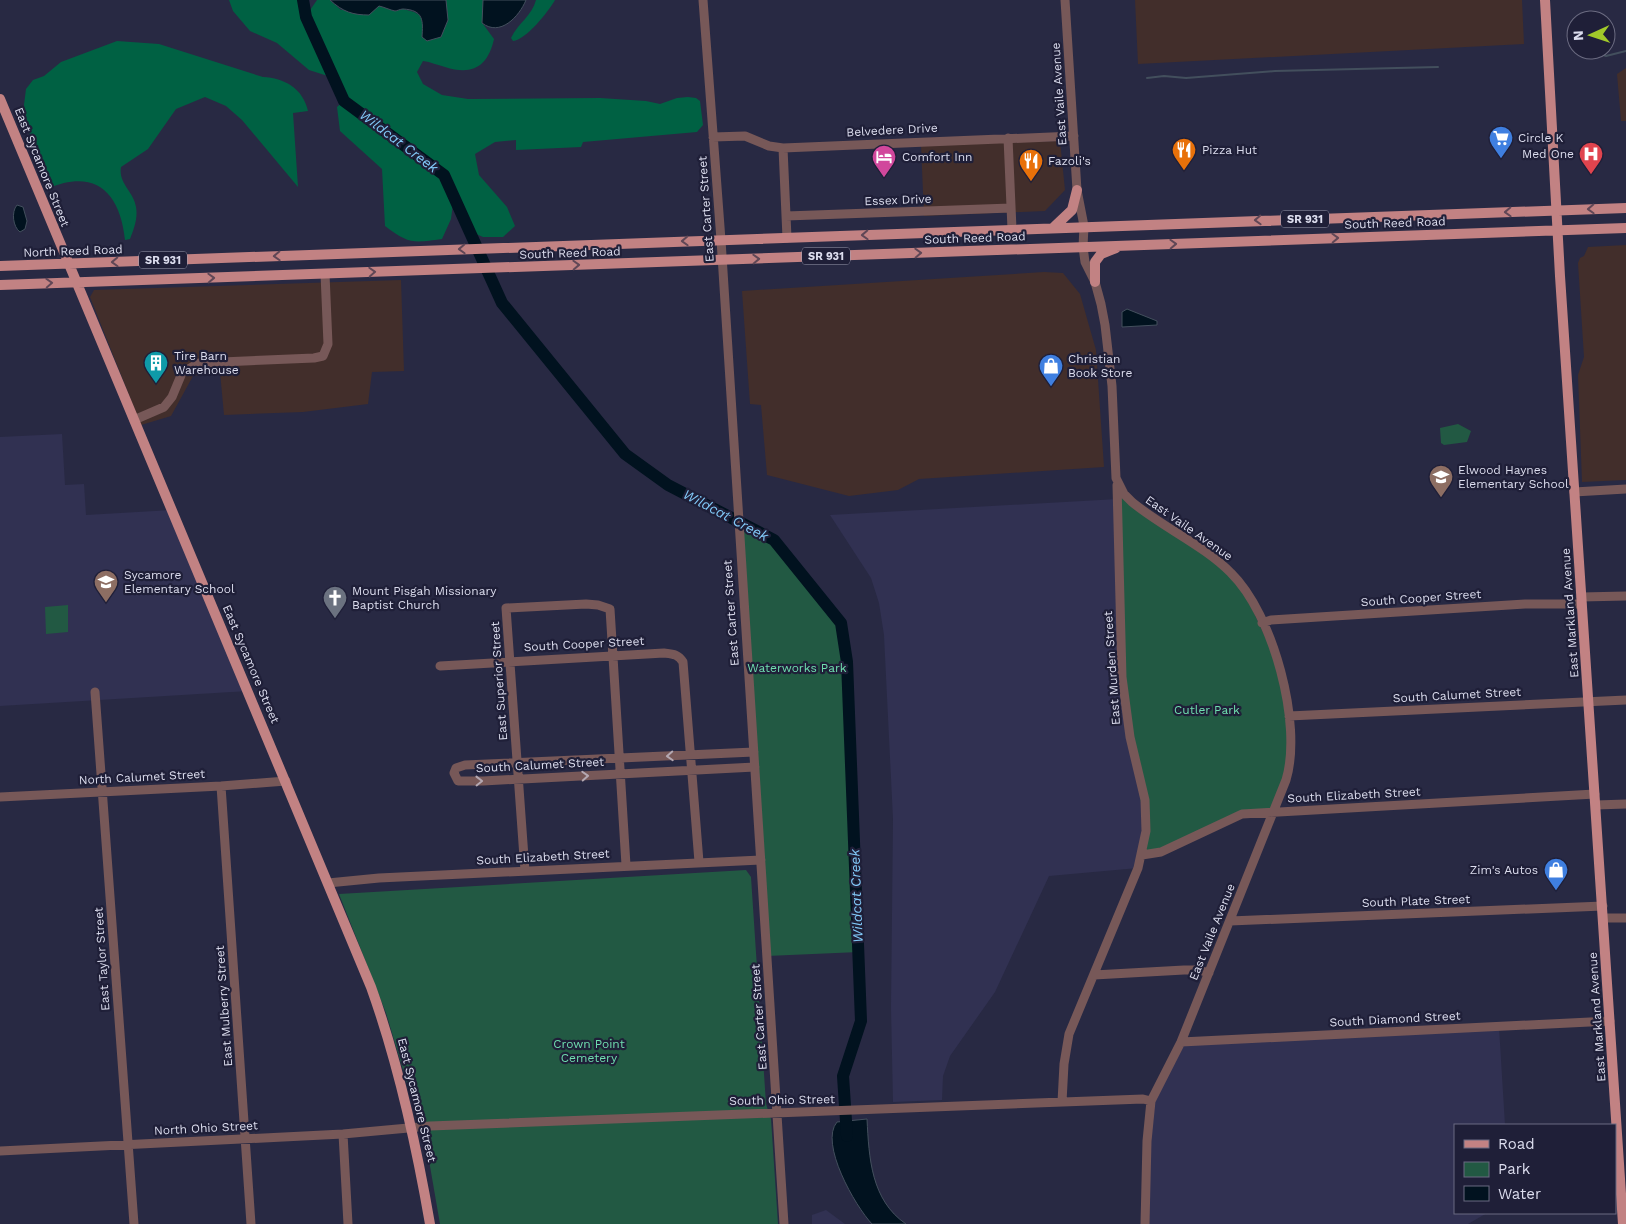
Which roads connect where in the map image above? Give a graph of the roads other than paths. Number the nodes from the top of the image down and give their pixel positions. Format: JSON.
{"nodes":[{"id":1,"x":703,"y":0,"type":"edge"},
{"id":2,"x":1065,"y":0,"type":"edge"},
{"id":3,"x":1545,"y":0,"type":"edge"},
{"id":4,"x":0,"y":99,"type":"edge"},
{"id":5,"x":1074,"y":136,"type":"junction"},
{"id":6,"x":713,"y":137,"type":"junction"},
{"id":7,"x":1008,"y":138,"type":"junction"},
{"id":8,"x":783,"y":148,"type":"junction"},
{"id":9,"x":1077,"y":190,"type":"junction"},
{"id":10,"x":1011,"y":208,"type":"junction"},
{"id":11,"x":1626,"y":208,"type":"edge"},
{"id":12,"x":1556,"y":210,"type":"junction"},
{"id":13,"x":786,"y":216,"type":"junction"},
{"id":14,"x":1084,"y":226,"type":"junction"},
{"id":15,"x":1053,"y":228,"type":"junction"},
{"id":16,"x":1626,"y":228,"type":"edge"},
{"id":17,"x":1012,"y":229,"type":"junction"},
{"id":18,"x":1558,"y":230,"type":"junction"},
{"id":19,"x":787,"y":238,"type":"junction"},
{"id":20,"x":721,"y":240,"type":"junction"},
{"id":21,"x":1124,"y":245,"type":"junction"},
{"id":22,"x":1083,"y":247,"type":"junction"},
{"id":23,"x":326,"y":254,"type":"joint"},
{"id":24,"x":722,"y":260,"type":"junction"},
{"id":25,"x":68,"y":264,"type":"junction"},
{"id":26,"x":0,"y":266,"type":"edge"},
{"id":27,"x":325,"y":274,"type":"junction"},
{"id":28,"x":76,"y":282,"type":"junction"},
{"id":29,"x":1095,"y":282,"type":"junction"},
{"id":30,"x":0,"y":286,"type":"edge"},
{"id":31,"x":134,"y":420,"type":"junction"},
{"id":32,"x":1116,"y":478,"type":"junction"},
{"id":33,"x":1626,"y":489,"type":"edge"},
{"id":34,"x":1574,"y":492,"type":"junction"},
{"id":35,"x":1626,"y":596,"type":"edge"},
{"id":36,"x":1582,"y":601,"type":"junction"},
{"id":37,"x":1262,"y":623,"type":"junction"},
{"id":38,"x":612,"y":656,"type":"junction"},
{"id":39,"x":510,"y":660,"type":"junction"},
{"id":40,"x":440,"y":666,"type":"dead end"},
{"id":41,"x":95,"y":692,"type":"dead end"},
{"id":42,"x":1588,"y":700,"type":"junction"},
{"id":43,"x":1626,"y":700,"type":"edge"},
{"id":44,"x":1289,"y":716,"type":"junction"},
{"id":45,"x":754,"y":752,"type":"junction"},
{"id":46,"x":691,"y":755,"type":"junction"},
{"id":47,"x":619,"y":758,"type":"junction"},
{"id":48,"x":518,"y":763,"type":"junction"},
{"id":49,"x":755,"y":766,"type":"junction"},
{"id":50,"x":692,"y":771,"type":"junction"},
{"id":51,"x":620,"y":774,"type":"junction"},
{"id":52,"x":519,"y":778,"type":"junction"},
{"id":53,"x":286,"y":781,"type":"junction"},
{"id":54,"x":221,"y":786,"type":"junction"},
{"id":55,"x":102,"y":792,"type":"junction"},
{"id":56,"x":1595,"y":794,"type":"junction"},
{"id":57,"x":0,"y":797,"type":"edge"},
{"id":58,"x":1626,"y":804,"type":"edge"},
{"id":59,"x":1596,"y":805,"type":"junction"},
{"id":60,"x":1274,"y":812,"type":"junction"},
{"id":61,"x":1142,"y":855,"type":"junction"},
{"id":62,"x":761,"y":860,"type":"junction"},
{"id":63,"x":699,"y":862,"type":"junction"},
{"id":64,"x":626,"y":865,"type":"junction"},
{"id":65,"x":525,"y":871,"type":"junction"},
{"id":66,"x":328,"y":883,"type":"junction"},
{"id":67,"x":1602,"y":906,"type":"junction"},
{"id":68,"x":1603,"y":918,"type":"junction"},
{"id":69,"x":1626,"y":918,"type":"edge"},
{"id":70,"x":1230,"y":921,"type":"junction"},
{"id":71,"x":1209,"y":973,"type":"junction"},
{"id":72,"x":1094,"y":975,"type":"junction"},
{"id":73,"x":1610,"y":1021,"type":"junction"},
{"id":74,"x":1182,"y":1042,"type":"junction"},
{"id":75,"x":1151,"y":1101,"type":"junction"},
{"id":76,"x":1062,"y":1102,"type":"junction"},
{"id":77,"x":777,"y":1112,"type":"junction"},
{"id":78,"x":412,"y":1128,"type":"junction"},
{"id":79,"x":343,"y":1134,"type":"junction"},
{"id":80,"x":245,"y":1139,"type":"junction"},
{"id":81,"x":128,"y":1145,"type":"junction"},
{"id":82,"x":0,"y":1151,"type":"edge"},
{"id":83,"x":1623,"y":1166,"type":"edge"},
{"id":84,"x":134,"y":1224,"type":"edge"},
{"id":85,"x":251,"y":1224,"type":"edge"},
{"id":86,"x":348,"y":1224,"type":"edge"},
{"id":87,"x":430,"y":1224,"type":"edge"},
{"id":88,"x":784,"y":1224,"type":"edge"},
{"id":89,"x":1145,"y":1224,"type":"edge"},
{"id":90,"x":1623,"y":1224,"type":"edge"}],
"edges":[{"from":1,"to":6,"type":"street","name":"East Carter Street"},
{"from":2,"to":5,"type":"street","name":"East Vaile Avenue"},
{"from":3,"to":12,"type":"main road","name":"East Markland Avenue"},
{"from":4,"to":25,"type":"main road","name":"East Sycamore Street"},
{"from":5,"to":7,"type":"street","name":"Belvedere Drive"},
{"from":5,"to":9,"type":"street","name":"East Vaile Avenue"},
{"from":6,"to":8,"type":"street","name":"Belvedere Drive"},
{"from":6,"to":20,"type":"street","name":"East Carter Street"},
{"from":7,"to":8,"type":"street","name":"Belvedere Drive"},
{"from":7,"to":10,"type":"street"},
{"from":8,"to":13,"type":"street"},
{"from":9,"to":14,"type":"street","name":"East Vaile Avenue"},
{"from":9,"to":15,"type":"main road"},
{"from":10,"to":13,"type":"street","name":"Essex Drive"},
{"from":10,"to":17,"type":"street"},
{"from":11,"to":12,"type":"main road","name":"South Reed Road","number":"SR 931","one_way":true},
{"from":12,"to":14,"type":"main road","name":"South Reed Road","number":"SR 931","one_way":true},
{"from":12,"to":18,"type":"main road","name":"East Markland Avenue"},
{"from":13,"to":19,"type":"street"},
{"from":14,"to":15,"type":"main road","name":"South Reed Road","number":"SR 931"},
{"from":14,"to":22,"type":"street","name":"East Vaile Avenue"},
{"from":15,"to":17,"type":"main road","name":"South Reed Road","number":"SR 931"},
{"from":16,"to":18,"type":"main road","name":"South Reed Road","number":"SR 931"},
{"from":17,"to":19,"type":"main road","name":"South Reed Road","number":"SR 931","one_way":true},
{"from":21,"to":18,"type":"main road","name":"South Reed Road","number":"SR 931","one_way":true},
{"from":18,"to":34,"type":"main road","name":"East Markland Avenue"},
{"from":19,"to":20,"type":"main road","name":"South Reed Road","number":"SR 931"},
{"from":20,"to":23,"type":"main road","name":"South Reed Road","number":"SR 931","one_way":true},
{"from":20,"to":24,"type":"street","name":"East Carter Street"},
{"from":21,"to":22,"type":"main road","name":"South Reed Road","number":"SR 931"},
{"from":21,"to":29,"type":"main road"},
{"from":24,"to":22,"type":"main road","name":"South Reed Road","number":"SR 931","one_way":true},
{"from":22,"to":29,"type":"street","name":"East Vaile Avenue"},
{"from":23,"to":25,"type":"main road","name":"North Reed Road","number":"SR 931","one_way":true},
{"from":27,"to":24,"type":"main road","name":"South Reed Road","number":"SR 931","one_way":true},
{"from":24,"to":45,"type":"street","name":"East Carter Street"},
{"from":25,"to":26,"type":"main road","name":"North Reed Road","number":"SR 931"},
{"from":25,"to":28,"type":"main road","name":"East Sycamore Street"},
{"from":28,"to":27,"type":"main road","number":"SR 931","one_way":true},
{"from":27,"to":31,"type":"street"},
{"from":30,"to":28,"type":"main road","number":"SR 931","one_way":true},
{"from":28,"to":31,"type":"main road","name":"East Sycamore Street"},
{"from":29,"to":32,"type":"street","name":"East Vaile Avenue"},
{"from":31,"to":53,"type":"main road","name":"East Sycamore Street"},
{"from":32,"to":37,"type":"street","name":"East Vaile Avenue"},
{"from":32,"to":61,"type":"street","name":"East Murden Street"},
{"from":33,"to":34,"type":"street"},
{"from":34,"to":36,"type":"main road","name":"East Markland Avenue"},
{"from":35,"to":36,"type":"street","name":"South Cooper Street"},
{"from":36,"to":37,"type":"street","name":"South Cooper Street"},
{"from":36,"to":42,"type":"main road","name":"East Markland Avenue"},
{"from":37,"to":44,"type":"street","name":"East Vaile Avenue"},
{"from":38,"to":39,"type":"street","name":"South Cooper Street"},
{"from":38,"to":39,"type":"street","name":"East Superior Street"},
{"from":38,"to":46,"type":"street","name":"South Cooper Street"},
{"from":38,"to":47,"type":"street"},
{"from":39,"to":40,"type":"street","name":"South Cooper Street"},
{"from":39,"to":48,"type":"street","name":"East Superior Street"},
{"from":41,"to":55,"type":"street","name":"East Taylor Street"},
{"from":42,"to":43,"type":"street","name":"South Calumet Street"},
{"from":42,"to":44,"type":"street","name":"South Calumet Street"},
{"from":42,"to":56,"type":"main road","name":"East Markland Avenue"},
{"from":44,"to":60,"type":"street","name":"East Vaile Avenue"},
{"from":45,"to":46,"type":"street","name":"South Calumet Street"},
{"from":45,"to":49,"type":"street","name":"East Carter Street"},
{"from":46,"to":47,"type":"street","name":"South Calumet Street","one_way":true},
{"from":46,"to":50,"type":"street","name":"South Cooper Street"},
{"from":47,"to":48,"type":"street","name":"South Calumet Street"},
{"from":47,"to":51,"type":"street"},
{"from":48,"to":52,"type":"street","name":"East Superior Street"},
{"from":48,"to":52,"type":"street","name":"South Calumet Street","one_way":true},
{"from":49,"to":50,"type":"street","name":"South Calumet Street"},
{"from":49,"to":62,"type":"street","name":"East Carter Street"},
{"from":50,"to":51,"type":"street","name":"South Calumet Street"},
{"from":50,"to":63,"type":"street","name":"South Cooper Street"},
{"from":52,"to":51,"type":"street","name":"South Calumet Street","one_way":true},
{"from":51,"to":64,"type":"street"},
{"from":52,"to":65,"type":"street","name":"East Superior Street"},
{"from":53,"to":54,"type":"street","name":"North Calumet Street"},
{"from":53,"to":66,"type":"main road","name":"East Sycamore Street"},
{"from":54,"to":55,"type":"street","name":"North Calumet Street"},
{"from":54,"to":80,"type":"street","name":"East Mulberry Street"},
{"from":55,"to":57,"type":"street","name":"North Calumet Street"},
{"from":55,"to":81,"type":"street","name":"East Taylor Street"},
{"from":56,"to":59,"type":"main road","name":"East Markland Avenue"},
{"from":56,"to":60,"type":"street","name":"South Elizabeth Street"},
{"from":58,"to":59,"type":"street"},
{"from":59,"to":67,"type":"main road","name":"East Markland Avenue"},
{"from":60,"to":61,"type":"street","name":"South Elizabeth Street"},
{"from":60,"to":70,"type":"street","name":"East Vaile Avenue"},
{"from":61,"to":72,"type":"street"},
{"from":62,"to":63,"type":"street","name":"South Elizabeth Street"},
{"from":62,"to":77,"type":"street","name":"East Carter Street"},
{"from":63,"to":64,"type":"street","name":"South Elizabeth Street"},
{"from":64,"to":65,"type":"street","name":"South Elizabeth Street"},
{"from":65,"to":66,"type":"street","name":"South Elizabeth Street"},
{"from":66,"to":78,"type":"main road","name":"East Sycamore Street"},
{"from":67,"to":68,"type":"main road","name":"East Markland Avenue"},
{"from":67,"to":70,"type":"street","name":"South Plate Street"},
{"from":68,"to":69,"type":"street"},
{"from":68,"to":73,"type":"main road","name":"East Markland Avenue"},
{"from":70,"to":71,"type":"street","name":"East Vaile Avenue"},
{"from":71,"to":72,"type":"street"},
{"from":71,"to":74,"type":"street","name":"East Vaile Avenue"},
{"from":72,"to":76,"type":"street"},
{"from":73,"to":74,"type":"street","name":"South Diamond Street"},
{"from":73,"to":83,"type":"main road","name":"East Markland Avenue"},
{"from":74,"to":75,"type":"street","name":"East Vaile Avenue"},
{"from":75,"to":76,"type":"street","name":"South Ohio Street"},
{"from":75,"to":89,"type":"street","name":"East Vaile Avenue"},
{"from":76,"to":77,"type":"street","name":"South Ohio Street"},
{"from":77,"to":78,"type":"street","name":"South Ohio Street"},
{"from":77,"to":88,"type":"street","name":"East Carter Street"},
{"from":78,"to":79,"type":"street","name":"North Ohio Street"},
{"from":78,"to":87,"type":"main road","name":"East Sycamore Street"},
{"from":79,"to":80,"type":"street","name":"North Ohio Street"},
{"from":79,"to":86,"type":"street"},
{"from":80,"to":81,"type":"street","name":"North Ohio Street"},
{"from":80,"to":85,"type":"street","name":"East Mulberry Street"},
{"from":81,"to":82,"type":"street","name":"North Ohio Street"},
{"from":81,"to":84,"type":"street","name":"East Taylor Street"},
{"from":83,"to":90,"type":"main road","name":"East Markland Avenue"}]}
